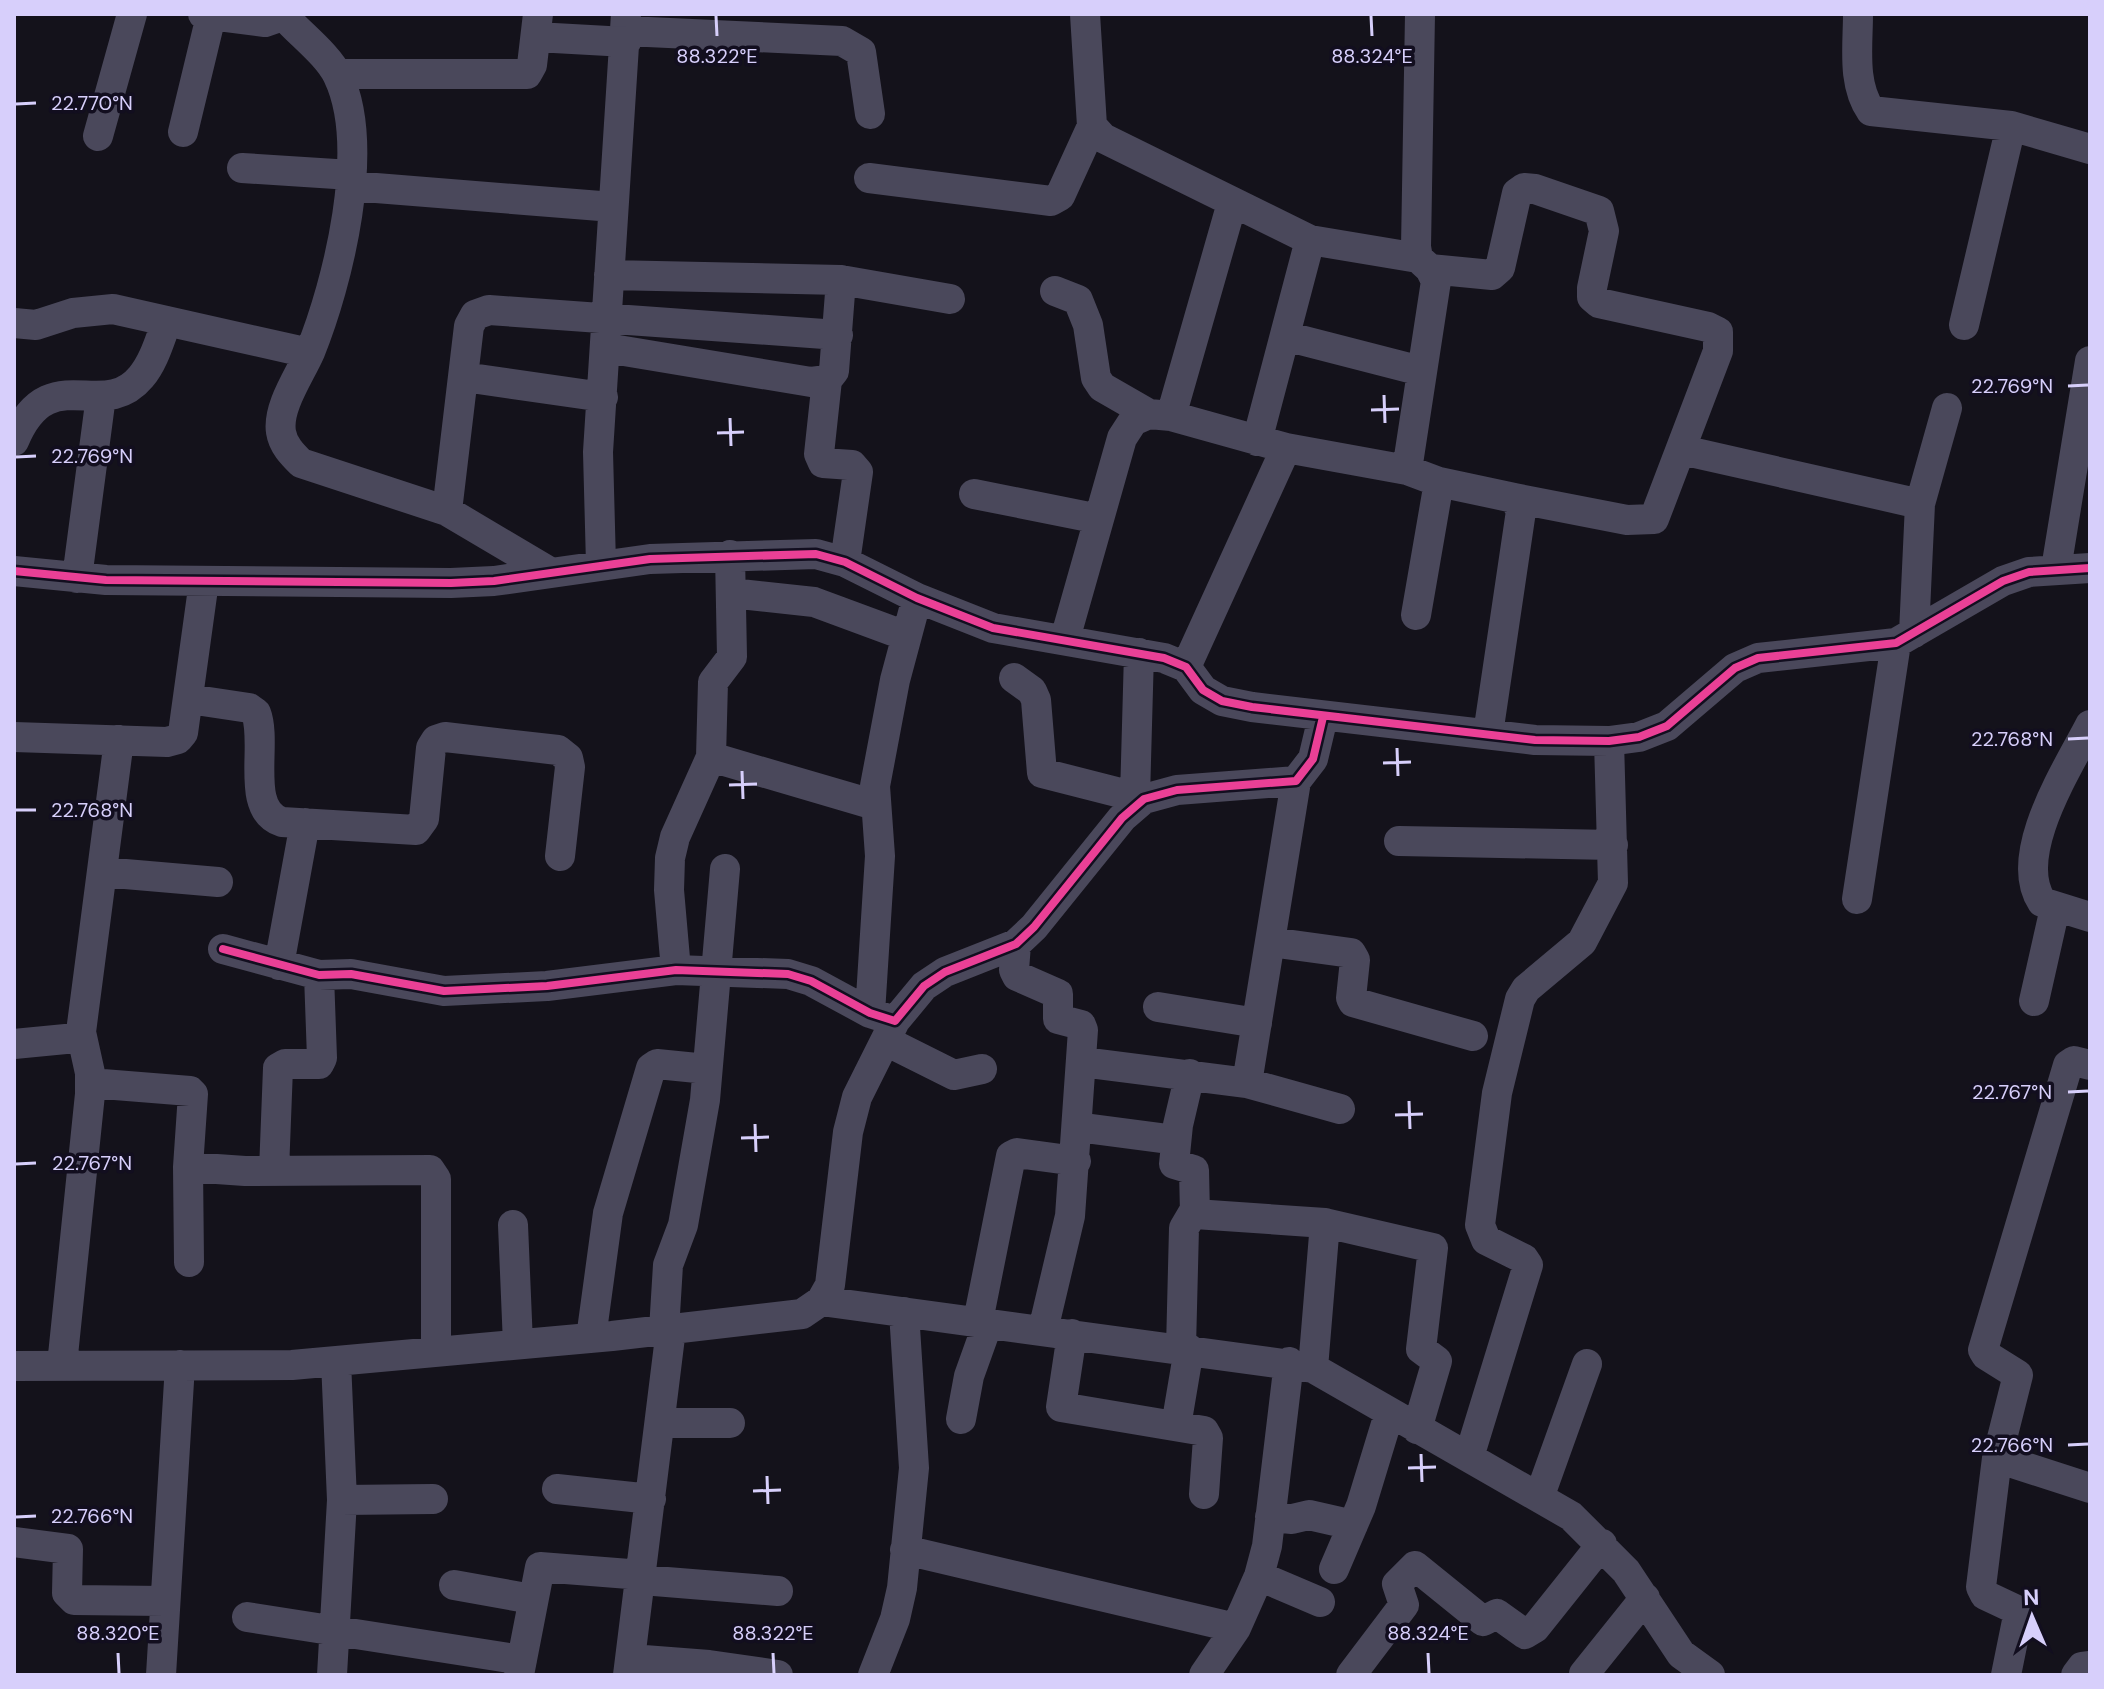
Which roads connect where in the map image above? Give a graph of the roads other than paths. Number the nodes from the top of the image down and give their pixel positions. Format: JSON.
{"nodes":[{"id":1,"x":132,"y":14,"type":"edge"},
{"id":2,"x":1085,"y":14,"type":"edge"},
{"id":3,"x":1420,"y":14,"type":"edge"},
{"id":4,"x":1858,"y":14,"type":"edge"},
{"id":5,"x":207,"y":15,"type":"edge"},
{"id":6,"x":286,"y":16,"type":"edge"},
{"id":7,"x":537,"y":26,"type":"edge"},
{"id":8,"x":761,"y":26,"type":"edge"},
{"id":9,"x":626,"y":29,"type":"edge"},
{"id":10,"x":337,"y":74,"type":"junction"},
{"id":11,"x":870,"y":114,"type":"dead end"},
{"id":12,"x":1092,"y":126,"type":"junction"},
{"id":13,"x":2011,"y":126,"type":"junction"},
{"id":14,"x":183,"y":132,"type":"dead end"},
{"id":15,"x":98,"y":136,"type":"dead end"},
{"id":16,"x":2090,"y":149,"type":"edge"},
{"id":17,"x":242,"y":168,"type":"dead end"},
{"id":18,"x":869,"y":178,"type":"dead end"},
{"id":19,"x":351,"y":181,"type":"junction"},
{"id":20,"x":1232,"y":203,"type":"junction"},
{"id":21,"x":613,"y":207,"type":"junction"},
{"id":22,"x":1310,"y":240,"type":"junction"},
{"id":23,"x":1424,"y":264,"type":"junction"},
{"id":24,"x":609,"y":275,"type":"junction"},
{"id":25,"x":841,"y":280,"type":"junction"},
{"id":26,"x":1055,"y":291,"type":"dead end"},
{"id":27,"x":950,"y":299,"type":"dead end"},
{"id":28,"x":167,"y":321,"type":"junction"},
{"id":29,"x":14,"y":323,"type":"edge"},
{"id":30,"x":1964,"y":325,"type":"dead end"},
{"id":31,"x":606,"y":334,"type":"junction"},
{"id":32,"x":838,"y":335,"type":"junction"},
{"id":33,"x":1285,"y":336,"type":"junction"},
{"id":34,"x":309,"y":353,"type":"junction"},
{"id":35,"x":2090,"y":361,"type":"edge"},
{"id":36,"x":1421,"y":371,"type":"junction"},
{"id":37,"x":464,"y":377,"type":"junction"},
{"id":38,"x":827,"y":380,"type":"junction"},
{"id":39,"x":101,"y":396,"type":"junction"},
{"id":40,"x":603,"y":397,"type":"junction"},
{"id":41,"x":1947,"y":408,"type":"dead end"},
{"id":42,"x":1160,"y":415,"type":"junction"},
{"id":43,"x":14,"y":441,"type":"edge"},
{"id":44,"x":1272,"y":445,"type":"junction"},
{"id":45,"x":1682,"y":450,"type":"junction"},
{"id":46,"x":1407,"y":470,"type":"junction"},
{"id":47,"x":1439,"y":482,"type":"junction"},
{"id":48,"x":974,"y":494,"type":"dead end"},
{"id":49,"x":1514,"y":498,"type":"junction"},
{"id":50,"x":1920,"y":504,"type":"junction"},
{"id":51,"x":447,"y":511,"type":"junction"},
{"id":52,"x":1099,"y":519,"type":"junction"},
{"id":53,"x":730,"y":555,"type":"junction"},
{"id":54,"x":845,"y":562,"type":"junction"},
{"id":55,"x":601,"y":564,"type":"junction"},
{"id":56,"x":2090,"y":568,"type":"edge"},
{"id":57,"x":2056,"y":569,"type":"junction"},
{"id":58,"x":14,"y":571,"type":"edge"},
{"id":59,"x":548,"y":571,"type":"junction"},
{"id":60,"x":77,"y":578,"type":"junction"},
{"id":61,"x":204,"y":581,"type":"junction"},
{"id":62,"x":731,"y":593,"type":"junction"},
{"id":63,"x":917,"y":598,"type":"junction"},
{"id":64,"x":1416,"y":615,"type":"dead end"},
{"id":65,"x":906,"y":636,"type":"junction"},
{"id":66,"x":1905,"y":638,"type":"junction"},
{"id":67,"x":1065,"y":639,"type":"junction"},
{"id":68,"x":1139,"y":653,"type":"junction"},
{"id":69,"x":1186,"y":667,"type":"junction"},
{"id":70,"x":1014,"y":678,"type":"dead end"},
{"id":71,"x":189,"y":699,"type":"junction"},
{"id":72,"x":1323,"y":717,"type":"junction"},
{"id":73,"x":2090,"y":725,"type":"edge"},
{"id":74,"x":1488,"y":734,"type":"junction"},
{"id":75,"x":14,"y":737,"type":"edge"},
{"id":76,"x":119,"y":740,"type":"junction"},
{"id":77,"x":1609,"y":741,"type":"junction"},
{"id":78,"x":711,"y":757,"type":"junction"},
{"id":79,"x":1296,"y":781,"type":"junction"},
{"id":80,"x":1139,"y":798,"type":"junction"},
{"id":81,"x":875,"y":805,"type":"junction"},
{"id":82,"x":305,"y":823,"type":"junction"},
{"id":83,"x":1399,"y":841,"type":"dead end"},
{"id":84,"x":1613,"y":845,"type":"junction"},
{"id":85,"x":560,"y":856,"type":"dead end"},
{"id":86,"x":725,"y":869,"type":"dead end"},
{"id":87,"x":102,"y":872,"type":"junction"},
{"id":88,"x":218,"y":882,"type":"dead end"},
{"id":89,"x":1857,"y":899,"type":"dead end"},
{"id":90,"x":2055,"y":908,"type":"junction"},
{"id":91,"x":2090,"y":917,"type":"edge"},
{"id":92,"x":1271,"y":942,"type":"junction"},
{"id":93,"x":1016,"y":944,"type":"junction"},
{"id":94,"x":223,"y":949,"type":"dead end"},
{"id":95,"x":279,"y":965,"type":"junction"},
{"id":96,"x":676,"y":970,"type":"junction"},
{"id":97,"x":715,"y":971,"type":"junction"},
{"id":98,"x":319,"y":975,"type":"junction"},
{"id":99,"x":2034,"y":1001,"type":"dead end"},
{"id":100,"x":1158,"y":1007,"type":"dead end"},
{"id":101,"x":1257,"y":1023,"type":"junction"},
{"id":102,"x":883,"y":1025,"type":"junction"},
{"id":103,"x":81,"y":1032,"type":"junction"},
{"id":104,"x":1473,"y":1036,"type":"dead end"},
{"id":105,"x":14,"y":1044,"type":"edge"},
{"id":106,"x":1082,"y":1062,"type":"junction"},
{"id":107,"x":2090,"y":1065,"type":"edge"},
{"id":108,"x":707,"y":1069,"type":"junction"},
{"id":109,"x":982,"y":1069,"type":"dead end"},
{"id":110,"x":1190,"y":1074,"type":"junction"},
{"id":111,"x":90,"y":1083,"type":"junction"},
{"id":112,"x":1247,"y":1083,"type":"junction"},
{"id":113,"x":1340,"y":1109,"type":"dead end"},
{"id":114,"x":1077,"y":1127,"type":"junction"},
{"id":115,"x":1176,"y":1140,"type":"junction"},
{"id":116,"x":1076,"y":1161,"type":"junction"},
{"id":117,"x":188,"y":1167,"type":"junction"},
{"id":118,"x":274,"y":1171,"type":"junction"},
{"id":119,"x":1194,"y":1211,"type":"junction"},
{"id":120,"x":1325,"y":1223,"type":"junction"},
{"id":121,"x":513,"y":1225,"type":"dead end"},
{"id":122,"x":189,"y":1262,"type":"dead end"},
{"id":123,"x":821,"y":1301,"type":"junction"},
{"id":124,"x":904,"y":1312,"type":"junction"},
{"id":125,"x":983,"y":1322,"type":"junction"},
{"id":126,"x":667,"y":1330,"type":"junction"},
{"id":127,"x":1057,"y":1332,"type":"junction"},
{"id":128,"x":591,"y":1338,"type":"junction"},
{"id":129,"x":518,"y":1344,"type":"junction"},
{"id":130,"x":1185,"y":1349,"type":"junction"},
{"id":131,"x":436,"y":1352,"type":"junction"},
{"id":132,"x":336,"y":1361,"type":"junction"},
{"id":133,"x":1587,"y":1364,"type":"dead end"},
{"id":134,"x":62,"y":1365,"type":"junction"},
{"id":135,"x":180,"y":1365,"type":"junction"},
{"id":136,"x":1301,"y":1365,"type":"junction"},
{"id":137,"x":14,"y":1366,"type":"edge"},
{"id":138,"x":1389,"y":1414,"type":"junction"},
{"id":139,"x":961,"y":1419,"type":"dead end"},
{"id":140,"x":660,"y":1423,"type":"junction"},
{"id":141,"x":730,"y":1423,"type":"dead end"},
{"id":142,"x":1176,"y":1426,"type":"junction"},
{"id":143,"x":1417,"y":1429,"type":"junction"},
{"id":144,"x":1469,"y":1457,"type":"junction"},
{"id":145,"x":1997,"y":1458,"type":"junction"},
{"id":146,"x":2090,"y":1488,"type":"edge"},
{"id":147,"x":557,"y":1489,"type":"dead end"},
{"id":148,"x":1204,"y":1494,"type":"dead end"},
{"id":149,"x":1540,"y":1495,"type":"junction"},
{"id":150,"x":433,"y":1499,"type":"dead end"},
{"id":151,"x":651,"y":1499,"type":"junction"},
{"id":152,"x":342,"y":1500,"type":"junction"},
{"id":153,"x":1270,"y":1517,"type":"junction"},
{"id":154,"x":1353,"y":1525,"type":"junction"},
{"id":155,"x":14,"y":1542,"type":"edge"},
{"id":156,"x":1602,"y":1544,"type":"junction"},
{"id":157,"x":905,"y":1550,"type":"junction"},
{"id":158,"x":1334,"y":1569,"type":"dead end"},
{"id":159,"x":1259,"y":1576,"type":"junction"},
{"id":160,"x":642,"y":1578,"type":"junction"},
{"id":161,"x":454,"y":1585,"type":"dead end"},
{"id":162,"x":778,"y":1591,"type":"dead end"},
{"id":163,"x":1645,"y":1598,"type":"junction"},
{"id":164,"x":532,"y":1599,"type":"junction"},
{"id":165,"x":164,"y":1601,"type":"junction"},
{"id":166,"x":1320,"y":1602,"type":"dead end"},
{"id":167,"x":247,"y":1617,"type":"dead end"},
{"id":168,"x":1236,"y":1628,"type":"junction"},
{"id":169,"x":336,"y":1631,"type":"junction"},
{"id":170,"x":2090,"y":1666,"type":"edge"},
{"id":171,"x":520,"y":1667,"type":"edge"},
{"id":172,"x":630,"y":1667,"type":"edge"},
{"id":173,"x":1700,"y":1673,"type":"edge"},
{"id":174,"x":1584,"y":1674,"type":"edge"},
{"id":175,"x":161,"y":1675,"type":"edge"},
{"id":176,"x":332,"y":1675,"type":"edge"},
{"id":177,"x":778,"y":1675,"type":"edge"},
{"id":178,"x":873,"y":1675,"type":"edge"},
{"id":179,"x":1204,"y":1675,"type":"edge"},
{"id":180,"x":1351,"y":1675,"type":"edge"},
{"id":181,"x":2006,"y":1675,"type":"edge"},
{"id":182,"x":2076,"y":1675,"type":"edge"}],
"edges":[{"from":1,"to":15,"type":"street"},
{"from":2,"to":12,"type":"street"},
{"from":3,"to":23,"type":"street"},
{"from":4,"to":13,"type":"street"},
{"from":5,"to":6,"type":"street"},
{"from":5,"to":14,"type":"street"},
{"from":6,"to":10,"type":"street"},
{"from":7,"to":9,"type":"street"},
{"from":7,"to":10,"type":"street"},
{"from":8,"to":9,"type":"street"},
{"from":8,"to":11,"type":"street"},
{"from":9,"to":21,"type":"street"},
{"from":10,"to":19,"type":"street"},
{"from":12,"to":18,"type":"street"},
{"from":12,"to":20,"type":"street"},
{"from":13,"to":16,"type":"street"},
{"from":13,"to":30,"type":"street"},
{"from":17,"to":19,"type":"street"},
{"from":19,"to":21,"type":"street"},
{"from":19,"to":34,"type":"street"},
{"from":20,"to":22,"type":"street"},
{"from":20,"to":42,"type":"street"},
{"from":21,"to":24,"type":"street"},
{"from":22,"to":23,"type":"street"},
{"from":22,"to":33,"type":"street"},
{"from":23,"to":36,"type":"street"},
{"from":23,"to":45,"type":"street"},
{"from":24,"to":25,"type":"street"},
{"from":24,"to":31,"type":"street"},
{"from":25,"to":27,"type":"street"},
{"from":25,"to":32,"type":"street"},
{"from":26,"to":42,"type":"street"},
{"from":28,"to":29,"type":"street"},
{"from":28,"to":34,"type":"street"},
{"from":28,"to":39,"type":"street"},
{"from":31,"to":32,"type":"street"},
{"from":31,"to":37,"type":"street"},
{"from":31,"to":38,"type":"street"},
{"from":31,"to":40,"type":"street"},
{"from":32,"to":38,"type":"street"},
{"from":33,"to":36,"type":"street"},
{"from":33,"to":44,"type":"street"},
{"from":34,"to":51,"type":"street"},
{"from":35,"to":57,"type":"street"},
{"from":36,"to":46,"type":"street"},
{"from":37,"to":40,"type":"street"},
{"from":37,"to":51,"type":"street"},
{"from":38,"to":54,"type":"street"},
{"from":39,"to":43,"type":"street"},
{"from":39,"to":60,"type":"street"},
{"from":40,"to":55,"type":"street"},
{"from":41,"to":50,"type":"street"},
{"from":42,"to":44,"type":"street"},
{"from":42,"to":52,"type":"street"},
{"from":44,"to":46,"type":"street"},
{"from":44,"to":69,"type":"street"},
{"from":45,"to":49,"type":"street"},
{"from":45,"to":50,"type":"street"},
{"from":46,"to":47,"type":"street"},
{"from":47,"to":49,"type":"street"},
{"from":47,"to":64,"type":"street"},
{"from":48,"to":52,"type":"street"},
{"from":49,"to":74,"type":"street"},
{"from":50,"to":66,"type":"street"},
{"from":51,"to":59,"type":"street"},
{"from":52,"to":67,"type":"street"},
{"from":53,"to":54,"type":"street"},
{"from":53,"to":55,"type":"street"},
{"from":53,"to":62,"type":"street"},
{"from":54,"to":63,"type":"street"},
{"from":55,"to":59,"type":"street"},
{"from":56,"to":57,"type":"street"},
{"from":57,"to":66,"type":"street"},
{"from":58,"to":60,"type":"street"},
{"from":59,"to":61,"type":"street"},
{"from":60,"to":61,"type":"street"},
{"from":61,"to":71,"type":"street"},
{"from":62,"to":65,"type":"street"},
{"from":62,"to":78,"type":"street"},
{"from":63,"to":65,"type":"street"},
{"from":63,"to":67,"type":"street"},
{"from":65,"to":81,"type":"street"},
{"from":66,"to":77,"type":"street"},
{"from":66,"to":89,"type":"street"},
{"from":67,"to":68,"type":"street"},
{"from":68,"to":69,"type":"street"},
{"from":68,"to":80,"type":"street"},
{"from":69,"to":72,"type":"street"},
{"from":70,"to":80,"type":"street"},
{"from":71,"to":76,"type":"street"},
{"from":71,"to":82,"type":"street"},
{"from":72,"to":74,"type":"street"},
{"from":72,"to":79,"type":"street"},
{"from":73,"to":90,"type":"street"},
{"from":74,"to":77,"type":"street"},
{"from":75,"to":76,"type":"street"},
{"from":76,"to":87,"type":"street"},
{"from":77,"to":84,"type":"street"},
{"from":78,"to":81,"type":"street"},
{"from":78,"to":96,"type":"street"},
{"from":79,"to":80,"type":"street"},
{"from":79,"to":92,"type":"street"},
{"from":80,"to":93,"type":"street"},
{"from":81,"to":102,"type":"street"},
{"from":82,"to":85,"type":"street"},
{"from":82,"to":95,"type":"street"},
{"from":83,"to":84,"type":"street"},
{"from":84,"to":144,"type":"street"},
{"from":86,"to":97,"type":"street"},
{"from":87,"to":88,"type":"street"},
{"from":87,"to":103,"type":"street"},
{"from":90,"to":91,"type":"street"},
{"from":90,"to":99,"type":"street"},
{"from":92,"to":101,"type":"street"},
{"from":92,"to":104,"type":"street"},
{"from":93,"to":102,"type":"street"},
{"from":93,"to":106,"type":"street"},
{"from":94,"to":95,"type":"street"},
{"from":95,"to":98,"type":"street"},
{"from":96,"to":97,"type":"street"},
{"from":96,"to":98,"type":"street"},
{"from":97,"to":102,"type":"street"},
{"from":97,"to":108,"type":"street"},
{"from":98,"to":118,"type":"street"},
{"from":100,"to":101,"type":"street"},
{"from":101,"to":112,"type":"street"},
{"from":102,"to":109,"type":"street"},
{"from":102,"to":123,"type":"street"},
{"from":103,"to":105,"type":"street"},
{"from":103,"to":111,"type":"street"},
{"from":106,"to":110,"type":"street"},
{"from":106,"to":114,"type":"street"},
{"from":107,"to":145,"type":"street"},
{"from":108,"to":126,"type":"street"},
{"from":108,"to":128,"type":"street"},
{"from":110,"to":112,"type":"street"},
{"from":110,"to":115,"type":"street"},
{"from":111,"to":117,"type":"street"},
{"from":111,"to":134,"type":"street"},
{"from":112,"to":113,"type":"street"},
{"from":114,"to":115,"type":"street"},
{"from":114,"to":116,"type":"street"},
{"from":115,"to":119,"type":"street"},
{"from":116,"to":125,"type":"street"},
{"from":116,"to":127,"type":"street"},
{"from":117,"to":118,"type":"street"},
{"from":117,"to":122,"type":"street"},
{"from":118,"to":131,"type":"street"},
{"from":119,"to":120,"type":"street"},
{"from":119,"to":130,"type":"street"},
{"from":120,"to":136,"type":"street"},
{"from":120,"to":143,"type":"street"},
{"from":121,"to":129,"type":"street"},
{"from":123,"to":124,"type":"street"},
{"from":123,"to":126,"type":"street"},
{"from":124,"to":125,"type":"street"},
{"from":124,"to":157,"type":"street"},
{"from":125,"to":127,"type":"street"},
{"from":125,"to":139,"type":"street"},
{"from":126,"to":128,"type":"street"},
{"from":126,"to":140,"type":"street"},
{"from":127,"to":130,"type":"street"},
{"from":127,"to":142,"type":"street"},
{"from":128,"to":129,"type":"street"},
{"from":129,"to":131,"type":"street"},
{"from":130,"to":136,"type":"street"},
{"from":130,"to":142,"type":"street"},
{"from":131,"to":132,"type":"street"},
{"from":132,"to":135,"type":"street"},
{"from":132,"to":152,"type":"street"},
{"from":133,"to":149,"type":"street"},
{"from":134,"to":135,"type":"street"},
{"from":134,"to":137,"type":"street"},
{"from":135,"to":165,"type":"street"},
{"from":136,"to":138,"type":"street"},
{"from":136,"to":153,"type":"street"},
{"from":138,"to":143,"type":"street"},
{"from":138,"to":154,"type":"street"},
{"from":140,"to":141,"type":"street"},
{"from":140,"to":151,"type":"street"},
{"from":142,"to":148,"type":"street"},
{"from":143,"to":144,"type":"street"},
{"from":144,"to":149,"type":"street"},
{"from":145,"to":146,"type":"street"},
{"from":145,"to":181,"type":"street"},
{"from":147,"to":151,"type":"street"},
{"from":149,"to":156,"type":"street"},
{"from":150,"to":152,"type":"street"},
{"from":151,"to":160,"type":"street"},
{"from":152,"to":169,"type":"street"},
{"from":153,"to":154,"type":"street"},
{"from":153,"to":159,"type":"street"},
{"from":154,"to":158,"type":"street"},
{"from":155,"to":165,"type":"street"},
{"from":156,"to":163,"type":"street"},
{"from":156,"to":180,"type":"street"},
{"from":157,"to":168,"type":"street"},
{"from":157,"to":178,"type":"street"},
{"from":159,"to":166,"type":"street"},
{"from":159,"to":168,"type":"street"},
{"from":160,"to":162,"type":"street"},
{"from":160,"to":164,"type":"street"},
{"from":160,"to":172,"type":"street"},
{"from":161,"to":164,"type":"street"},
{"from":163,"to":173,"type":"street"},
{"from":163,"to":174,"type":"street"},
{"from":164,"to":171,"type":"street"},
{"from":165,"to":175,"type":"street"},
{"from":167,"to":169,"type":"street"},
{"from":168,"to":179,"type":"street"},
{"from":169,"to":171,"type":"street"},
{"from":169,"to":176,"type":"street"},
{"from":170,"to":182,"type":"street"},
{"from":172,"to":177,"type":"street"}]}
